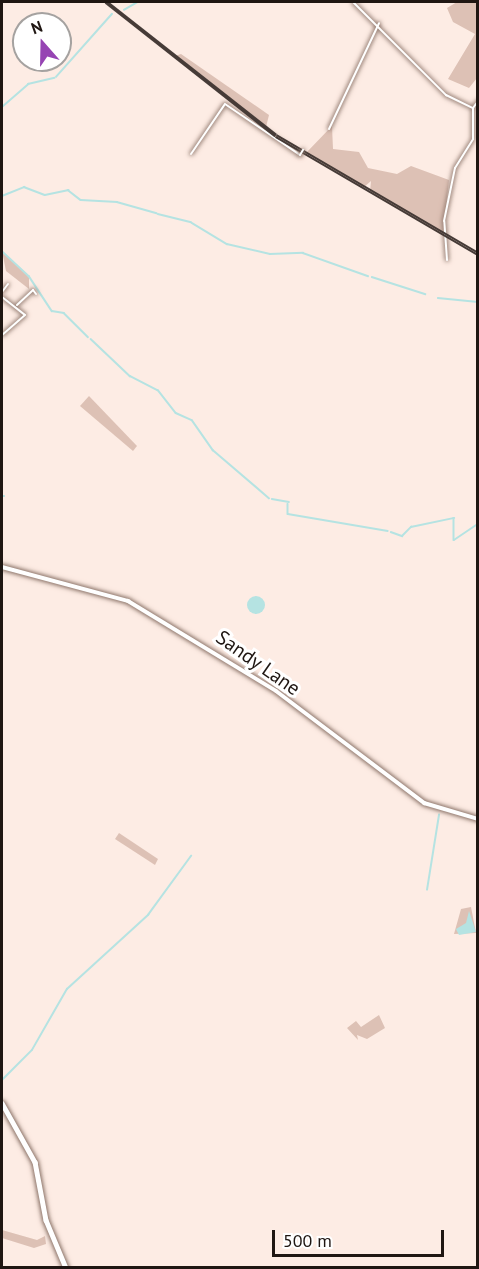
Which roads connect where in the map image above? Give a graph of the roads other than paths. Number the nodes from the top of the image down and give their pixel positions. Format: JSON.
{"nodes":[{"id":1,"x":353,"y":2,"type":"edge"},
{"id":2,"x":380,"y":23,"type":"junction"},
{"id":3,"x":477,"y":100,"type":"edge"},
{"id":4,"x":472,"y":108,"type":"junction"},
{"id":5,"x":474,"y":118,"type":"junction"},
{"id":6,"x":477,"y":122,"type":"edge"},
{"id":7,"x":329,"y":129,"type":"dead end"},
{"id":8,"x":303,"y":150,"type":"dead end"},
{"id":9,"x":191,"y":154,"type":"dead end"},
{"id":10,"x":447,"y":260,"type":"dead end"},
{"id":11,"x":8,"y":284,"type":"dead end"},
{"id":12,"x":4,"y":290,"type":"edge"},
{"id":13,"x":36,"y":294,"type":"dead end"},
{"id":14,"x":2,"y":297,"type":"edge"},
{"id":15,"x":17,"y":305,"type":"junction"},
{"id":16,"x":2,"y":335,"type":"edge"},
{"id":17,"x":2,"y":567,"type":"edge"},
{"id":18,"x":477,"y":819,"type":"edge"},
{"id":19,"x":2,"y":1103,"type":"edge"},
{"id":20,"x":66,"y":1268,"type":"edge"}],
"edges":[{"from":1,"to":2,"type":"street"},
{"from":2,"to":4,"type":"street"},
{"from":2,"to":7,"type":"street"},
{"from":3,"to":4,"type":"street"},
{"from":4,"to":5,"type":"street"},
{"from":5,"to":6,"type":"street"},
{"from":5,"to":10,"type":"street"},
{"from":8,"to":9,"type":"street","bridge":true},
{"from":11,"to":12,"type":"street"},
{"from":13,"to":15,"type":"street"},
{"from":14,"to":15,"type":"street"},
{"from":15,"to":16,"type":"street"},
{"from":17,"to":18,"type":"street","name":"Sandy Lane"},
{"from":19,"to":20,"type":"main road"}]}
